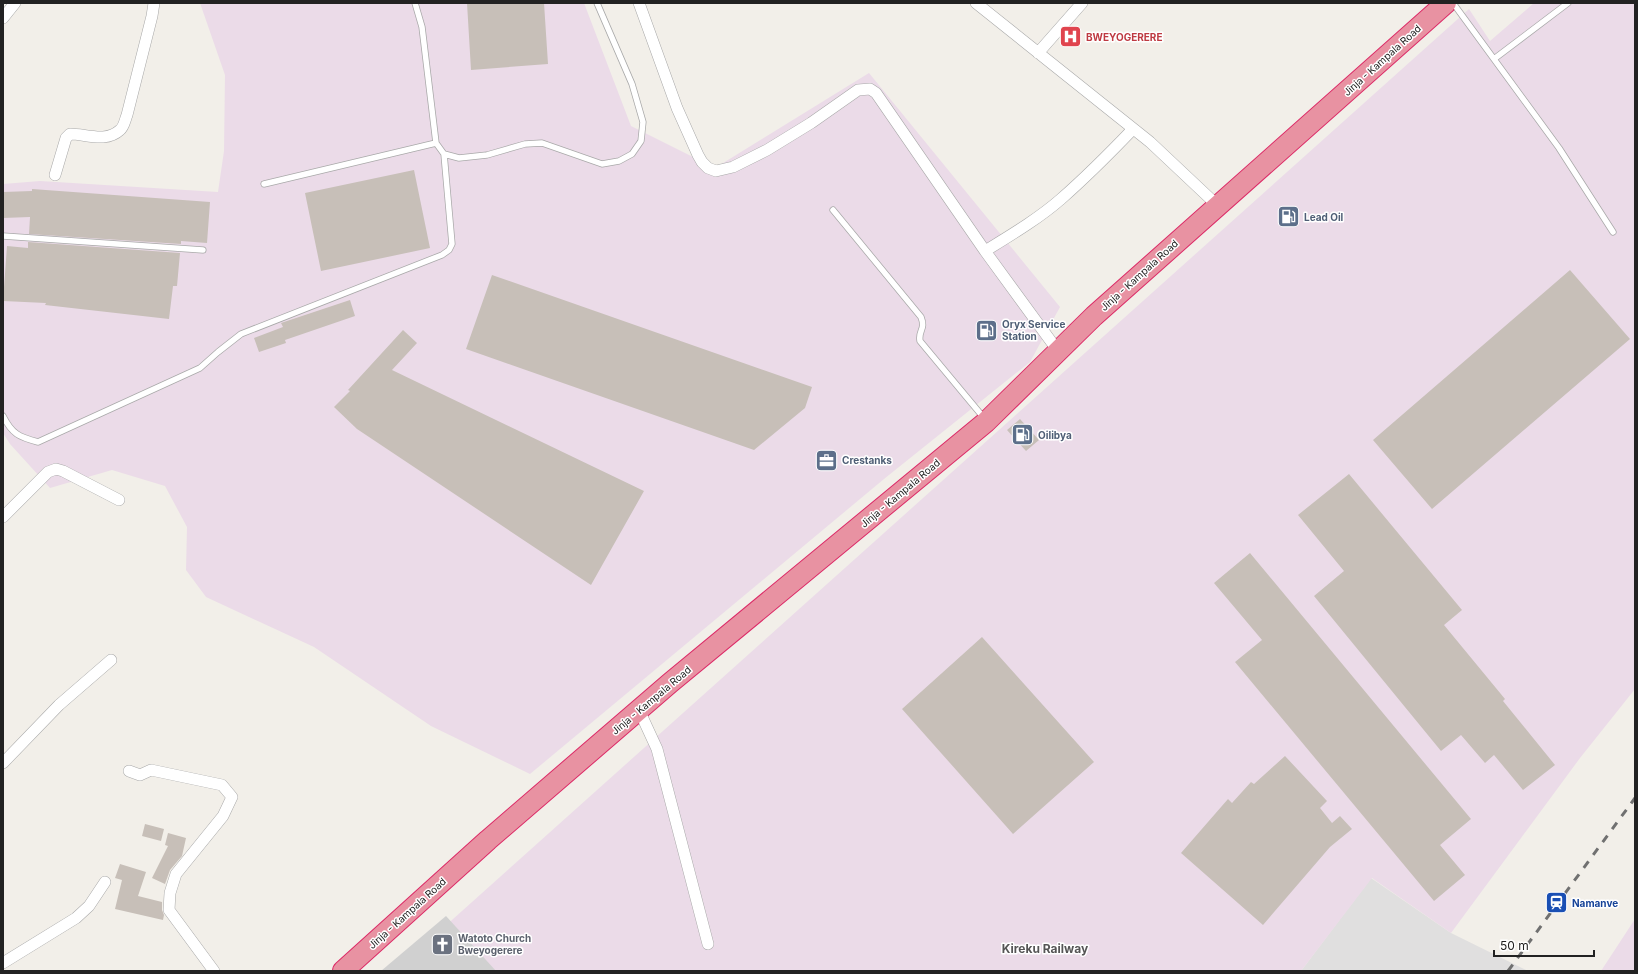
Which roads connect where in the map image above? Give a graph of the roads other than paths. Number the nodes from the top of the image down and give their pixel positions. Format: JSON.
{"nodes":[{"id":1,"x":15,"y":3,"type":"edge"},
{"id":2,"x":154,"y":3,"type":"edge"},
{"id":3,"x":415,"y":3,"type":"edge"},
{"id":4,"x":597,"y":3,"type":"edge"},
{"id":5,"x":639,"y":3,"type":"edge"},
{"id":6,"x":976,"y":3,"type":"edge"},
{"id":7,"x":1082,"y":3,"type":"edge"},
{"id":8,"x":1446,"y":3,"type":"edge"},
{"id":9,"x":1453,"y":3,"type":"edge"},
{"id":10,"x":1568,"y":3,"type":"edge"},
{"id":11,"x":3,"y":18,"type":"edge"},
{"id":12,"x":1038,"y":53,"type":"junction"},
{"id":13,"x":1494,"y":59,"type":"junction"},
{"id":14,"x":1133,"y":129,"type":"junction"},
{"id":15,"x":436,"y":143,"type":"junction"},
{"id":16,"x":444,"y":154,"type":"junction"},
{"id":17,"x":55,"y":175,"type":"dead end"},
{"id":18,"x":264,"y":184,"type":"dead end"},
{"id":19,"x":1218,"y":206,"type":"junction"},
{"id":20,"x":833,"y":210,"type":"dead end"},
{"id":21,"x":1613,"y":232,"type":"dead end"},
{"id":22,"x":3,"y":236,"type":"edge"},
{"id":23,"x":203,"y":250,"type":"dead end"},
{"id":24,"x":985,"y":251,"type":"junction"},
{"id":25,"x":1058,"y":351,"type":"junction"},
{"id":26,"x":3,"y":416,"type":"edge"},
{"id":27,"x":986,"y":422,"type":"junction"},
{"id":28,"x":119,"y":500,"type":"dead end"},
{"id":29,"x":3,"y":517,"type":"edge"},
{"id":30,"x":111,"y":660,"type":"dead end"},
{"id":31,"x":639,"y":710,"type":"junction"},
{"id":32,"x":3,"y":763,"type":"edge"},
{"id":33,"x":129,"y":771,"type":"dead end"},
{"id":34,"x":105,"y":882,"type":"dead end"},
{"id":35,"x":708,"y":944,"type":"dead end"},
{"id":36,"x":3,"y":963,"type":"edge"},
{"id":37,"x":214,"y":971,"type":"edge"},
{"id":38,"x":343,"y":971,"type":"edge"}],
"edges":[{"from":1,"to":11,"type":"street"},
{"from":2,"to":17,"type":"street"},
{"from":3,"to":15,"type":"lane"},
{"from":4,"to":16,"type":"lane"},
{"from":5,"to":24,"type":"street"},
{"from":6,"to":12,"type":"street"},
{"from":7,"to":12,"type":"street"},
{"from":8,"to":19,"type":"highway","name":"Jinja - Kampala Road"},
{"from":9,"to":13,"type":"lane"},
{"from":10,"to":13,"type":"lane"},
{"from":12,"to":14,"type":"street"},
{"from":13,"to":21,"type":"lane"},
{"from":14,"to":19,"type":"street"},
{"from":14,"to":24,"type":"street"},
{"from":15,"to":16,"type":"lane"},
{"from":15,"to":18,"type":"lane"},
{"from":16,"to":26,"type":"lane"},
{"from":19,"to":25,"type":"highway","name":"Jinja - Kampala Road"},
{"from":20,"to":27,"type":"lane"},
{"from":22,"to":23,"type":"lane"},
{"from":24,"to":25,"type":"street"},
{"from":25,"to":27,"type":"highway","name":"Jinja - Kampala Road"},
{"from":27,"to":31,"type":"highway","name":"Jinja - Kampala Road"},
{"from":28,"to":29,"type":"street"},
{"from":30,"to":32,"type":"street"},
{"from":31,"to":35,"type":"street"},
{"from":31,"to":38,"type":"highway","name":"Jinja - Kampala Road"},
{"from":33,"to":37,"type":"street"},
{"from":34,"to":36,"type":"street"}]}
